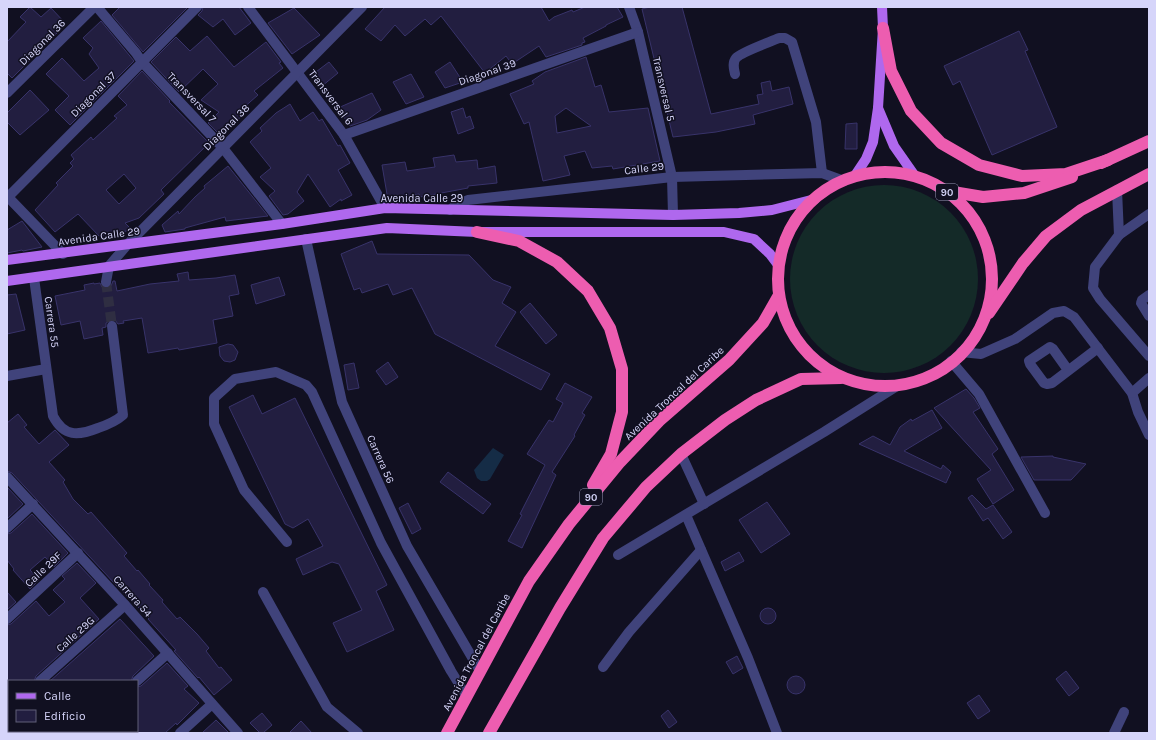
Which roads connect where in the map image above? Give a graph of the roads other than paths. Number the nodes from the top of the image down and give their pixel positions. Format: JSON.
{"nodes":[{"id":1,"x":96,"y":7,"type":"edge"},
{"id":2,"x":197,"y":7,"type":"edge"},
{"id":3,"x":248,"y":7,"type":"edge"},
{"id":4,"x":362,"y":7,"type":"edge"},
{"id":5,"x":628,"y":7,"type":"edge"},
{"id":6,"x":882,"y":7,"type":"edge"},
{"id":7,"x":883,"y":28,"type":"junction"},
{"id":8,"x":638,"y":32,"type":"junction"},
{"id":9,"x":142,"y":62,"type":"junction"},
{"id":10,"x":297,"y":73,"type":"junction"},
{"id":11,"x":735,"y":74,"type":"dead end"},
{"id":12,"x":7,"y":93,"type":"edge"},
{"id":13,"x":878,"y":108,"type":"junction"},
{"id":14,"x":344,"y":135,"type":"junction"},
{"id":15,"x":1149,"y":141,"type":"edge"},
{"id":16,"x":223,"y":148,"type":"junction"},
{"id":17,"x":1108,"y":160,"type":"junction"},
{"id":18,"x":822,"y":173,"type":"junction"},
{"id":19,"x":1149,"y":174,"type":"edge"},
{"id":20,"x":915,"y":176,"type":"junction"},
{"id":21,"x":672,"y":177,"type":"junction"},
{"id":22,"x":849,"y":179,"type":"junction"},
{"id":23,"x":1117,"y":190,"type":"junction"},
{"id":24,"x":947,"y":191,"type":"junction"},
{"id":25,"x":7,"y":197,"type":"edge"},
{"id":26,"x":815,"y":199,"type":"junction"},
{"id":27,"x":385,"y":208,"type":"junction"},
{"id":28,"x":450,"y":210,"type":"junction"},
{"id":29,"x":1149,"y":214,"type":"edge"},
{"id":30,"x":673,"y":215,"type":"junction"},
{"id":31,"x":282,"y":224,"type":"junction"},
{"id":32,"x":477,"y":232,"type":"junction"},
{"id":33,"x":1119,"y":235,"type":"junction"},
{"id":34,"x":306,"y":239,"type":"junction"},
{"id":35,"x":127,"y":245,"type":"junction"},
{"id":36,"x":63,"y":254,"type":"junction"},
{"id":37,"x":7,"y":260,"type":"edge"},
{"id":38,"x":109,"y":266,"type":"junction"},
{"id":39,"x":779,"y":266,"type":"junction"},
{"id":40,"x":34,"y":278,"type":"junction"},
{"id":41,"x":7,"y":281,"type":"edge"},
{"id":42,"x":106,"y":282,"type":"tunnel mouth"},
{"id":43,"x":779,"y":295,"type":"junction"},
{"id":44,"x":1149,"y":295,"type":"edge"},
{"id":45,"x":1149,"y":316,"type":"edge"},
{"id":46,"x":985,"y":319,"type":"junction"},
{"id":47,"x":112,"y":326,"type":"tunnel mouth"},
{"id":48,"x":1098,"y":348,"type":"junction"},
{"id":49,"x":961,"y":352,"type":"junction"},
{"id":50,"x":1149,"y":356,"type":"edge"},
{"id":51,"x":951,"y":361,"type":"junction"},
{"id":52,"x":46,"y":369,"type":"junction"},
{"id":53,"x":1068,"y":370,"type":"dead end"},
{"id":54,"x":7,"y":376,"type":"edge"},
{"id":55,"x":842,"y":378,"type":"junction"},
{"id":56,"x":1149,"y":378,"type":"edge"},
{"id":57,"x":897,"y":386,"type":"junction"},
{"id":58,"x":1132,"y":393,"type":"junction"},
{"id":59,"x":1149,"y":435,"type":"edge"},
{"id":60,"x":681,"y":454,"type":"junction"},
{"id":61,"x":7,"y":477,"type":"edge"},
{"id":62,"x":32,"y":504,"type":"junction"},
{"id":63,"x":704,"y":504,"type":"junction"},
{"id":64,"x":1045,"y":514,"type":"dead end"},
{"id":65,"x":686,"y":515,"type":"junction"},
{"id":66,"x":569,"y":524,"type":"junction"},
{"id":67,"x":7,"y":528,"type":"edge"},
{"id":68,"x":287,"y":542,"type":"dead end"},
{"id":69,"x":701,"y":550,"type":"junction"},
{"id":70,"x":78,"y":553,"type":"junction"},
{"id":71,"x":618,"y":555,"type":"dead end"},
{"id":72,"x":263,"y":592,"type":"dead end"},
{"id":73,"x":126,"y":605,"type":"junction"},
{"id":74,"x":7,"y":619,"type":"edge"},
{"id":75,"x":168,"y":653,"type":"junction"},
{"id":76,"x":603,"y":667,"type":"dead end"},
{"id":77,"x":480,"y":671,"type":"junction"},
{"id":78,"x":41,"y":680,"type":"edge"},
{"id":79,"x":137,"y":680,"type":"edge"},
{"id":80,"x":467,"y":697,"type":"junction"},
{"id":81,"x":212,"y":704,"type":"junction"},
{"id":82,"x":1124,"y":712,"type":"dead end"},
{"id":83,"x":180,"y":733,"type":"edge"},
{"id":84,"x":238,"y":733,"type":"edge"},
{"id":85,"x":358,"y":733,"type":"edge"},
{"id":86,"x":447,"y":733,"type":"edge"},
{"id":87,"x":489,"y":733,"type":"edge"},
{"id":88,"x":777,"y":733,"type":"edge"},
{"id":89,"x":1114,"y":733,"type":"edge"}],
"edges":[{"from":1,"to":9,"type":"street","name":"Transversal 7"},
{"from":1,"to":12,"type":"street","name":"Diagonal 36"},
{"from":2,"to":9,"type":"street","name":"Diagonal 37"},
{"from":3,"to":10,"type":"street","name":"Transversal 6"},
{"from":4,"to":10,"type":"street","name":"Diagonal 38"},
{"from":5,"to":8,"type":"street","name":"Transversal 5"},
{"from":6,"to":7,"type":"main road"},
{"from":7,"to":13,"type":"main road"},
{"from":7,"to":17,"type":"highway"},
{"from":8,"to":14,"type":"street","name":"Diagonal 39"},
{"from":8,"to":21,"type":"street","name":"Transversal 5"},
{"from":9,"to":16,"type":"street","name":"Transversal 7"},
{"from":9,"to":25,"type":"street","name":"Diagonal 37"},
{"from":10,"to":14,"type":"street","name":"Transversal 6"},
{"from":10,"to":16,"type":"street","name":"Diagonal 38"},
{"from":11,"to":18,"type":"street"},
{"from":13,"to":20,"type":"main road"},
{"from":13,"to":22,"type":"main road"},
{"from":14,"to":27,"type":"street","name":"Transversal 6"},
{"from":15,"to":17,"type":"highway","number":"90"},
{"from":16,"to":31,"type":"street","name":"Transversal 7"},
{"from":16,"to":35,"type":"street","name":"Diagonal 38"},
{"from":17,"to":24,"type":"highway","number":"90"},
{"from":18,"to":21,"type":"street","name":"Calle 29"},
{"from":18,"to":22,"type":"street","name":"Calle 29"},
{"from":19,"to":23,"type":"highway","number":"90"},
{"from":20,"to":22,"type":"highway","number":"90"},
{"from":20,"to":24,"type":"highway","number":"90"},
{"from":21,"to":28,"type":"street","name":"Calle 29"},
{"from":21,"to":30,"type":"street","name":"Transversal 5"},
{"from":22,"to":26,"type":"highway","number":"90"},
{"from":23,"to":33,"type":"street"},
{"from":23,"to":46,"type":"highway","number":"90"},
{"from":24,"to":46,"type":"highway","number":"90"},
{"from":25,"to":36,"type":"street"},
{"from":26,"to":30,"type":"main road","name":"Avenida Calle 29"},
{"from":26,"to":39,"type":"highway","number":"90"},
{"from":27,"to":28,"type":"main road","name":"Avenida Calle 29"},
{"from":27,"to":31,"type":"main road","name":"Avenida Calle 29"},
{"from":28,"to":30,"type":"main road","name":"Avenida Calle 29"},
{"from":29,"to":33,"type":"street"},
{"from":31,"to":35,"type":"main road","name":"Avenida Calle 29"},
{"from":32,"to":34,"type":"main road"},
{"from":32,"to":39,"type":"main road"},
{"from":32,"to":66,"type":"highway"},
{"from":33,"to":50,"type":"street"},
{"from":34,"to":38,"type":"main road"},
{"from":34,"to":77,"type":"street","name":"Carrera 56"},
{"from":35,"to":36,"type":"main road","name":"Avenida Calle 29"},
{"from":35,"to":38,"type":"street","name":"Diagonal 38"},
{"from":36,"to":37,"type":"main road","name":"Avenida Calle 29"},
{"from":38,"to":40,"type":"main road"},
{"from":38,"to":42,"type":"street"},
{"from":39,"to":43,"type":"highway","number":"90"},
{"from":40,"to":41,"type":"main road"},
{"from":40,"to":52,"type":"street","name":"Carrera 55"},
{"from":43,"to":55,"type":"highway","number":"90"},
{"from":43,"to":66,"type":"highway","name":"Avenida Troncal del Caribe","number":"90"},
{"from":44,"to":45,"type":"street"},
{"from":46,"to":49,"type":"highway","number":"90"},
{"from":47,"to":52,"type":"street","name":"Carrera 55"},
{"from":48,"to":49,"type":"street"},
{"from":48,"to":53,"type":"street"},
{"from":48,"to":58,"type":"street"},
{"from":49,"to":51,"type":"highway","number":"90"},
{"from":51,"to":57,"type":"highway","number":"90"},
{"from":51,"to":64,"type":"street"},
{"from":52,"to":54,"type":"street"},
{"from":55,"to":57,"type":"highway","number":"90"},
{"from":55,"to":60,"type":"highway","number":"90"},
{"from":56,"to":58,"type":"street"},
{"from":57,"to":63,"type":"street"},
{"from":58,"to":59,"type":"street"},
{"from":60,"to":63,"type":"street"},
{"from":60,"to":87,"type":"highway","number":"90"},
{"from":61,"to":62,"type":"street","name":"Carrera 54"},
{"from":62,"to":67,"type":"street"},
{"from":62,"to":70,"type":"street","name":"Carrera 54"},
{"from":63,"to":65,"type":"street"},
{"from":65,"to":69,"type":"street"},
{"from":65,"to":71,"type":"street"},
{"from":66,"to":77,"type":"highway","name":"Avenida Troncal del Caribe","number":"90"},
{"from":68,"to":80,"type":"street"},
{"from":69,"to":76,"type":"street"},
{"from":69,"to":88,"type":"street"},
{"from":70,"to":73,"type":"street","name":"Carrera 54"},
{"from":70,"to":74,"type":"street","name":"Calle 29F"},
{"from":72,"to":85,"type":"street"},
{"from":73,"to":75,"type":"street","name":"Carrera 54"},
{"from":73,"to":78,"type":"street","name":"Calle 29G"},
{"from":75,"to":79,"type":"street"},
{"from":75,"to":81,"type":"street","name":"Carrera 54"},
{"from":77,"to":80,"type":"highway","name":"Avenida Troncal del Caribe","number":"90"},
{"from":80,"to":86,"type":"highway","name":"Avenida Troncal del Caribe","number":"90"},
{"from":81,"to":83,"type":"street"},
{"from":81,"to":84,"type":"street","name":"Carrera 54"},
{"from":82,"to":89,"type":"street"}]}
